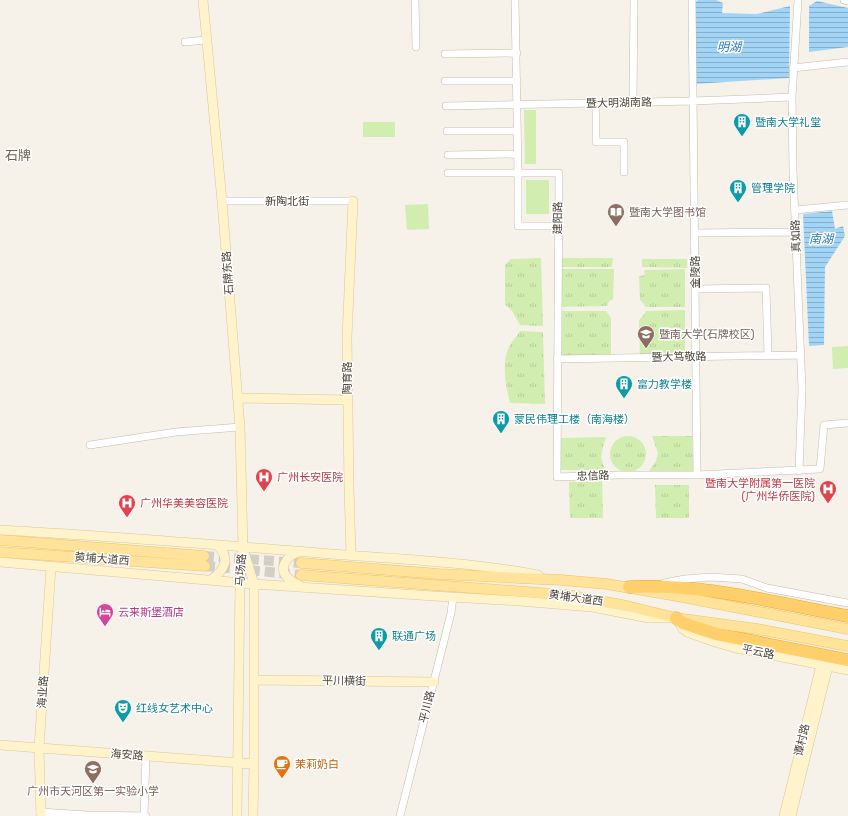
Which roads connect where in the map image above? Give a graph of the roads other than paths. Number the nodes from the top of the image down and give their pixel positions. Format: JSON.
{"nodes":[{"id":1,"x":203,"y":0,"type":"edge"},
{"id":2,"x":415,"y":0,"type":"edge"},
{"id":3,"x":515,"y":0,"type":"edge"},
{"id":4,"x":634,"y":0,"type":"edge"},
{"id":5,"x":692,"y":0,"type":"edge"},
{"id":6,"x":798,"y":0,"type":"edge"},
{"id":7,"x":844,"y":0,"type":"edge"},
{"id":8,"x":848,"y":1,"type":"edge"},
{"id":9,"x":206,"y":40,"type":"junction"},
{"id":10,"x":186,"y":42,"type":"dead end"},
{"id":11,"x":416,"y":47,"type":"dead end"},
{"id":12,"x":517,"y":53,"type":"junction"},
{"id":13,"x":445,"y":54,"type":"dead end"},
{"id":14,"x":848,"y":62,"type":"edge"},
{"id":15,"x":793,"y":68,"type":"junction"},
{"id":16,"x":445,"y":81,"type":"dead end"},
{"id":17,"x":517,"y":81,"type":"junction"},
{"id":18,"x":792,"y":97,"type":"junction"},
{"id":19,"x":693,"y":101,"type":"junction"},
{"id":20,"x":632,"y":102,"type":"junction"},
{"id":21,"x":517,"y":104,"type":"junction"},
{"id":22,"x":596,"y":104,"type":"junction"},
{"id":23,"x":446,"y":106,"type":"dead end"},
{"id":24,"x":447,"y":131,"type":"dead end"},
{"id":25,"x":517,"y":131,"type":"junction"},
{"id":26,"x":518,"y":154,"type":"junction"},
{"id":27,"x":448,"y":155,"type":"dead end"},
{"id":28,"x":624,"y":172,"type":"dead end"},
{"id":29,"x":448,"y":173,"type":"dead end"},
{"id":30,"x":518,"y":173,"type":"junction"},
{"id":31,"x":222,"y":201,"type":"junction"},
{"id":32,"x":353,"y":201,"type":"joint"},
{"id":33,"x":848,"y":205,"type":"edge"},
{"id":34,"x":795,"y":210,"type":"junction"},
{"id":35,"x":558,"y":226,"type":"junction"},
{"id":36,"x":796,"y":232,"type":"junction"},
{"id":37,"x":695,"y":233,"type":"junction"},
{"id":38,"x":695,"y":289,"type":"junction"},
{"id":39,"x":801,"y":354,"type":"junction"},
{"id":40,"x":768,"y":355,"type":"junction"},
{"id":41,"x":696,"y":357,"type":"junction"},
{"id":42,"x":557,"y":359,"type":"junction"},
{"id":43,"x":237,"y":398,"type":"junction"},
{"id":44,"x":348,"y":400,"type":"junction"},
{"id":45,"x":848,"y":423,"type":"edge"},
{"id":46,"x":240,"y":427,"type":"junction"},
{"id":47,"x":90,"y":445,"type":"dead end"},
{"id":48,"x":799,"y":471,"type":"junction"},
{"id":49,"x":697,"y":475,"type":"junction"},
{"id":50,"x":557,"y":477,"type":"joint"},
{"id":51,"x":0,"y":530,"type":"edge"},
{"id":52,"x":0,"y":540,"type":"edge"},
{"id":53,"x":217,"y":545,"type":"junction"},
{"id":54,"x":243,"y":547,"type":"junction"},
{"id":55,"x":302,"y":551,"type":"junction"},
{"id":56,"x":0,"y":552,"type":"edge"},
{"id":57,"x":351,"y":555,"type":"junction"},
{"id":58,"x":204,"y":556,"type":"tunnel mouth"},
{"id":59,"x":0,"y":562,"type":"edge"},
{"id":60,"x":301,"y":563,"type":"tunnel mouth"},
{"id":61,"x":205,"y":566,"type":"tunnel mouth"},
{"id":62,"x":50,"y":567,"type":"junction"},
{"id":63,"x":301,"y":575,"type":"tunnel mouth"},
{"id":64,"x":729,"y":578,"type":"junction"},
{"id":65,"x":211,"y":580,"type":"junction"},
{"id":66,"x":561,"y":580,"type":"junction"},
{"id":67,"x":240,"y":582,"type":"junction"},
{"id":68,"x":254,"y":584,"type":"junction"},
{"id":69,"x":651,"y":586,"type":"junction"},
{"id":70,"x":303,"y":587,"type":"junction"},
{"id":71,"x":629,"y":588,"type":"junction"},
{"id":72,"x":725,"y":593,"type":"junction"},
{"id":73,"x":453,"y":597,"type":"junction"},
{"id":74,"x":848,"y":603,"type":"edge"},
{"id":75,"x":848,"y":616,"type":"edge"},
{"id":76,"x":676,"y":618,"type":"junction"},
{"id":77,"x":848,"y":629,"type":"edge"},
{"id":78,"x":848,"y":646,"type":"edge"},
{"id":79,"x":848,"y":660,"type":"edge"},
{"id":80,"x":828,"y":663,"type":"junction"},
{"id":81,"x":848,"y":670,"type":"edge"},
{"id":82,"x":254,"y":680,"type":"junction"},
{"id":83,"x":434,"y":682,"type":"junction"},
{"id":84,"x":0,"y":745,"type":"edge"},
{"id":85,"x":38,"y":748,"type":"junction"},
{"id":86,"x":146,"y":756,"type":"junction"},
{"id":87,"x":238,"y":763,"type":"junction"},
{"id":88,"x":254,"y":764,"type":"junction"},
{"id":89,"x":238,"y":786,"type":"junction"},
{"id":90,"x":254,"y":787,"type":"junction"},
{"id":91,"x":40,"y":814,"type":"edge"},
{"id":92,"x":145,"y":816,"type":"edge"},
{"id":93,"x":237,"y":816,"type":"edge"},
{"id":94,"x":253,"y":816,"type":"edge"},
{"id":95,"x":400,"y":816,"type":"edge"},
{"id":96,"x":784,"y":816,"type":"edge"},
{"id":97,"x":791,"y":816,"type":"edge"}],
"edges":[{"from":1,"to":9,"type":"street","name":"石牌东路"},
{"from":2,"to":11,"type":"street"},
{"from":3,"to":12,"type":"street"},
{"from":4,"to":20,"type":"street"},
{"from":5,"to":19,"type":"street","name":"金陵路"},
{"from":6,"to":15,"type":"street","name":"真如路"},
{"from":7,"to":8,"type":"street"},
{"from":9,"to":10,"type":"street"},
{"from":9,"to":31,"type":"street","name":"石牌东路"},
{"from":12,"to":13,"type":"street"},
{"from":12,"to":17,"type":"street"},
{"from":14,"to":15,"type":"street"},
{"from":15,"to":18,"type":"street","name":"真如路"},
{"from":16,"to":17,"type":"street"},
{"from":17,"to":21,"type":"street"},
{"from":18,"to":19,"type":"street","name":"暨大明湖南路"},
{"from":18,"to":34,"type":"street","name":"真如路"},
{"from":19,"to":20,"type":"street","name":"暨大明湖南路"},
{"from":19,"to":37,"type":"street","name":"金陵路"},
{"from":20,"to":22,"type":"street","name":"暨大明湖南路"},
{"from":21,"to":22,"type":"street","name":"暨大明湖南路"},
{"from":21,"to":23,"type":"street","name":"暨大明湖南路"},
{"from":21,"to":25,"type":"street"},
{"from":22,"to":28,"type":"street"},
{"from":24,"to":25,"type":"street"},
{"from":25,"to":26,"type":"street"},
{"from":26,"to":27,"type":"street"},
{"from":26,"to":30,"type":"street"},
{"from":29,"to":30,"type":"street"},
{"from":30,"to":35,"type":"street"},
{"from":30,"to":35,"type":"street","name":"建阳路"},
{"from":31,"to":32,"type":"street","name":"新陶北街"},
{"from":31,"to":43,"type":"street","name":"石牌东路"},
{"from":32,"to":44,"type":"street","name":"陶育路"},
{"from":33,"to":34,"type":"street"},
{"from":34,"to":36,"type":"street","name":"真如路"},
{"from":35,"to":42,"type":"street","name":"建阳路"},
{"from":36,"to":37,"type":"street"},
{"from":36,"to":39,"type":"street","name":"真如路"},
{"from":37,"to":38,"type":"street","name":"金陵路"},
{"from":38,"to":40,"type":"street"},
{"from":38,"to":41,"type":"street","name":"金陵路"},
{"from":39,"to":40,"type":"street","name":"暨大笃敬路"},
{"from":39,"to":48,"type":"street","name":"真如路"},
{"from":40,"to":41,"type":"street","name":"暨大笃敬路"},
{"from":41,"to":42,"type":"street","name":"暨大笃敬路"},
{"from":41,"to":49,"type":"street","name":"金陵路"},
{"from":42,"to":50,"type":"street","name":"建阳路"},
{"from":43,"to":44,"type":"street"},
{"from":43,"to":46,"type":"street","name":"石牌东路"},
{"from":44,"to":57,"type":"street","name":"陶育路"},
{"from":45,"to":48,"type":"street"},
{"from":46,"to":47,"type":"street"},
{"from":46,"to":54,"type":"street","name":"石牌东路"},
{"from":48,"to":49,"type":"street"},
{"from":49,"to":50,"type":"street","name":"忠信路"},
{"from":51,"to":53,"type":"street"},
{"from":52,"to":58,"type":"main road","name":"黄埔大道西"},
{"from":53,"to":54,"type":"street"},
{"from":53,"to":65,"type":"street"},
{"from":54,"to":55,"type":"street"},
{"from":54,"to":67,"type":"street","name":"马场路"},
{"from":54,"to":68,"type":"street","name":"马场路"},
{"from":55,"to":57,"type":"street"},
{"from":55,"to":70,"type":"street"},
{"from":56,"to":61,"type":"main road","name":"黄埔大道西"},
{"from":57,"to":66,"type":"street"},
{"from":59,"to":62,"type":"street"},
{"from":60,"to":66,"type":"main road","name":"黄埔大道西"},
{"from":62,"to":65,"type":"street"},
{"from":62,"to":85,"type":"street","name":"海业路"},
{"from":63,"to":76,"type":"main road","name":"黄埔大道西"},
{"from":64,"to":69,"type":"street"},
{"from":64,"to":72,"type":"street"},
{"from":64,"to":74,"type":"street"},
{"from":65,"to":67,"type":"street"},
{"from":66,"to":71,"type":"main road","name":"黄埔大道西"},
{"from":67,"to":68,"type":"street"},
{"from":67,"to":87,"type":"street","name":"马场路"},
{"from":68,"to":70,"type":"street"},
{"from":68,"to":82,"type":"street","name":"马场路"},
{"from":69,"to":71,"type":"highway"},
{"from":69,"to":72,"type":"highway"},
{"from":70,"to":73,"type":"street"},
{"from":71,"to":77,"type":"main road","name":"黄埔大道西"},
{"from":72,"to":75,"type":"highway"},
{"from":73,"to":76,"type":"street"},
{"from":73,"to":83,"type":"street","name":"平川路"},
{"from":76,"to":78,"type":"main road","name":"黄埔大道西"},
{"from":76,"to":80,"type":"highway"},
{"from":79,"to":80,"type":"highway"},
{"from":80,"to":81,"type":"street"},
{"from":80,"to":96,"type":"street","name":"谭村路"},
{"from":80,"to":97,"type":"street","name":"谭村路"},
{"from":82,"to":83,"type":"street","name":"平川横街"},
{"from":82,"to":88,"type":"street","name":"马场路"},
{"from":83,"to":95,"type":"street","name":"平川路"},
{"from":84,"to":85,"type":"street","name":"海安路"},
{"from":85,"to":86,"type":"street","name":"海安路"},
{"from":85,"to":91,"type":"street","name":"海业路"},
{"from":86,"to":87,"type":"street","name":"海安路"},
{"from":86,"to":92,"type":"street"},
{"from":87,"to":88,"type":"street","name":"海安路"},
{"from":87,"to":89,"type":"street","name":"马场路"},
{"from":88,"to":90,"type":"street","name":"马场路"},
{"from":89,"to":90,"type":"street"},
{"from":89,"to":93,"type":"street","name":"马场路"},
{"from":90,"to":94,"type":"street","name":"马场路"},
{"from":91,"to":92,"type":"street"}]}
